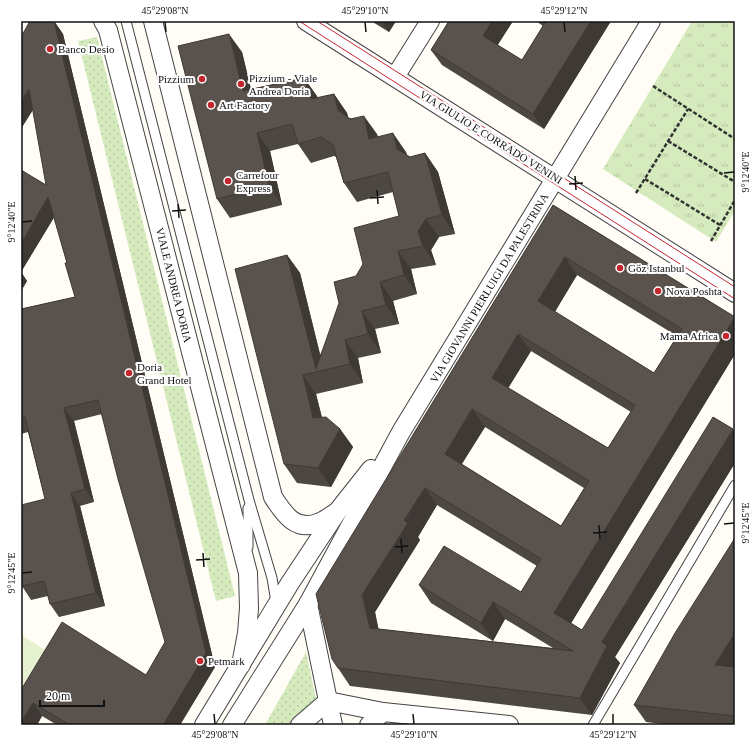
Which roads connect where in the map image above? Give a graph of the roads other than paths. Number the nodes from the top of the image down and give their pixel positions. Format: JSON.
{"nodes":[{"id":1,"x":103,"y":21,"type":"edge"},
{"id":2,"x":126,"y":21,"type":"edge"},
{"id":3,"x":306,"y":21,"type":"edge"},
{"id":4,"x":430,"y":21,"type":"edge"},
{"id":5,"x":652,"y":21,"type":"edge"},
{"id":6,"x":154,"y":27,"type":"edge"},
{"id":7,"x":395,"y":77,"type":"junction"},
{"id":8,"x":555,"y":178,"type":"junction"},
{"id":9,"x":735,"y":293,"type":"edge"},
{"id":10,"x":401,"y":432,"type":"junction"},
{"id":11,"x":735,"y":484,"type":"edge"},
{"id":12,"x":249,"y":500,"type":"junction"},
{"id":13,"x":337,"y":512,"type":"junction"},
{"id":14,"x":248,"y":574,"type":"junction"},
{"id":15,"x":277,"y":604,"type":"junction"},
{"id":16,"x":308,"y":604,"type":"junction"},
{"id":17,"x":273,"y":659,"type":"junction"},
{"id":18,"x":241,"y":665,"type":"junction"},
{"id":19,"x":328,"y":702,"type":"junction"},
{"id":20,"x":383,"y":712,"type":"junction"},
{"id":21,"x":204,"y":725,"type":"edge"},
{"id":22,"x":232,"y":725,"type":"edge"},
{"id":23,"x":300,"y":725,"type":"edge"},
{"id":24,"x":333,"y":725,"type":"edge"},
{"id":25,"x":369,"y":725,"type":"edge"},
{"id":26,"x":509,"y":725,"type":"edge"},
{"id":27,"x":593,"y":725,"type":"edge"}],
"edges":[{"from":1,"to":14,"type":"street","name":"VIALE ANDREA DORIA"},
{"from":2,"to":12,"type":"lane","name":"VIALE ANDREA DORIA"},
{"from":3,"to":7,"type":"street","name":"VIA GIULIO E CORRADO VENINI"},
{"from":4,"to":7,"type":"street"},
{"from":5,"to":8,"type":"street","name":"VIA GIOVANNI PIERLUIGI DA PALESTRINA"},
{"from":6,"to":13,"type":"street"},
{"from":7,"to":8,"type":"street","name":"VIA GIULIO E CORRADO VENINI"},
{"from":8,"to":9,"type":"street","name":"VIA GIULIO E CORRADO VENINI"},
{"from":8,"to":10,"type":"street","name":"VIA GIOVANNI PIERLUIGI DA PALESTRINA"},
{"from":10,"to":13,"type":"street","name":"VIA GIOVANNI PIERLUIGI DA PALESTRINA"},
{"from":10,"to":16,"type":"street","name":"VIA GIOVANNI PIERLUIGI DA PALESTRINA"},
{"from":11,"to":27,"type":"lane"},
{"from":12,"to":14,"type":"lane","name":"VIALE ANDREA DORIA"},
{"from":12,"to":15,"type":"lane","name":"VIALE ANDREA DORIA"},
{"from":13,"to":15,"type":"street","name":"VIA GIOVANNI PIERLUIGI DA PALESTRINA"},
{"from":14,"to":18,"type":"street","name":"VIALE ANDREA DORIA"},
{"from":15,"to":17,"type":"street","name":"VIA GIOVANNI PIERLUIGI DA PALESTRINA"},
{"from":15,"to":18,"type":"street","name":"VIA GIOVANNI PIERLUIGI DA PALESTRINA"},
{"from":16,"to":17,"type":"street","name":"VIA GIOVANNI PIERLUIGI DA PALESTRINA"},
{"from":16,"to":19,"type":"street"},
{"from":17,"to":22,"type":"street","name":"VIA GIOVANNI PIERLUIGI DA PALESTRINA"},
{"from":18,"to":21,"type":"street","name":"VIA GIOVANNI PIERLUIGI DA PALESTRINA"},
{"from":19,"to":20,"type":"street"},
{"from":19,"to":23,"type":"street"},
{"from":19,"to":24,"type":"street"},
{"from":20,"to":25,"type":"street"},
{"from":20,"to":26,"type":"street"}]}
